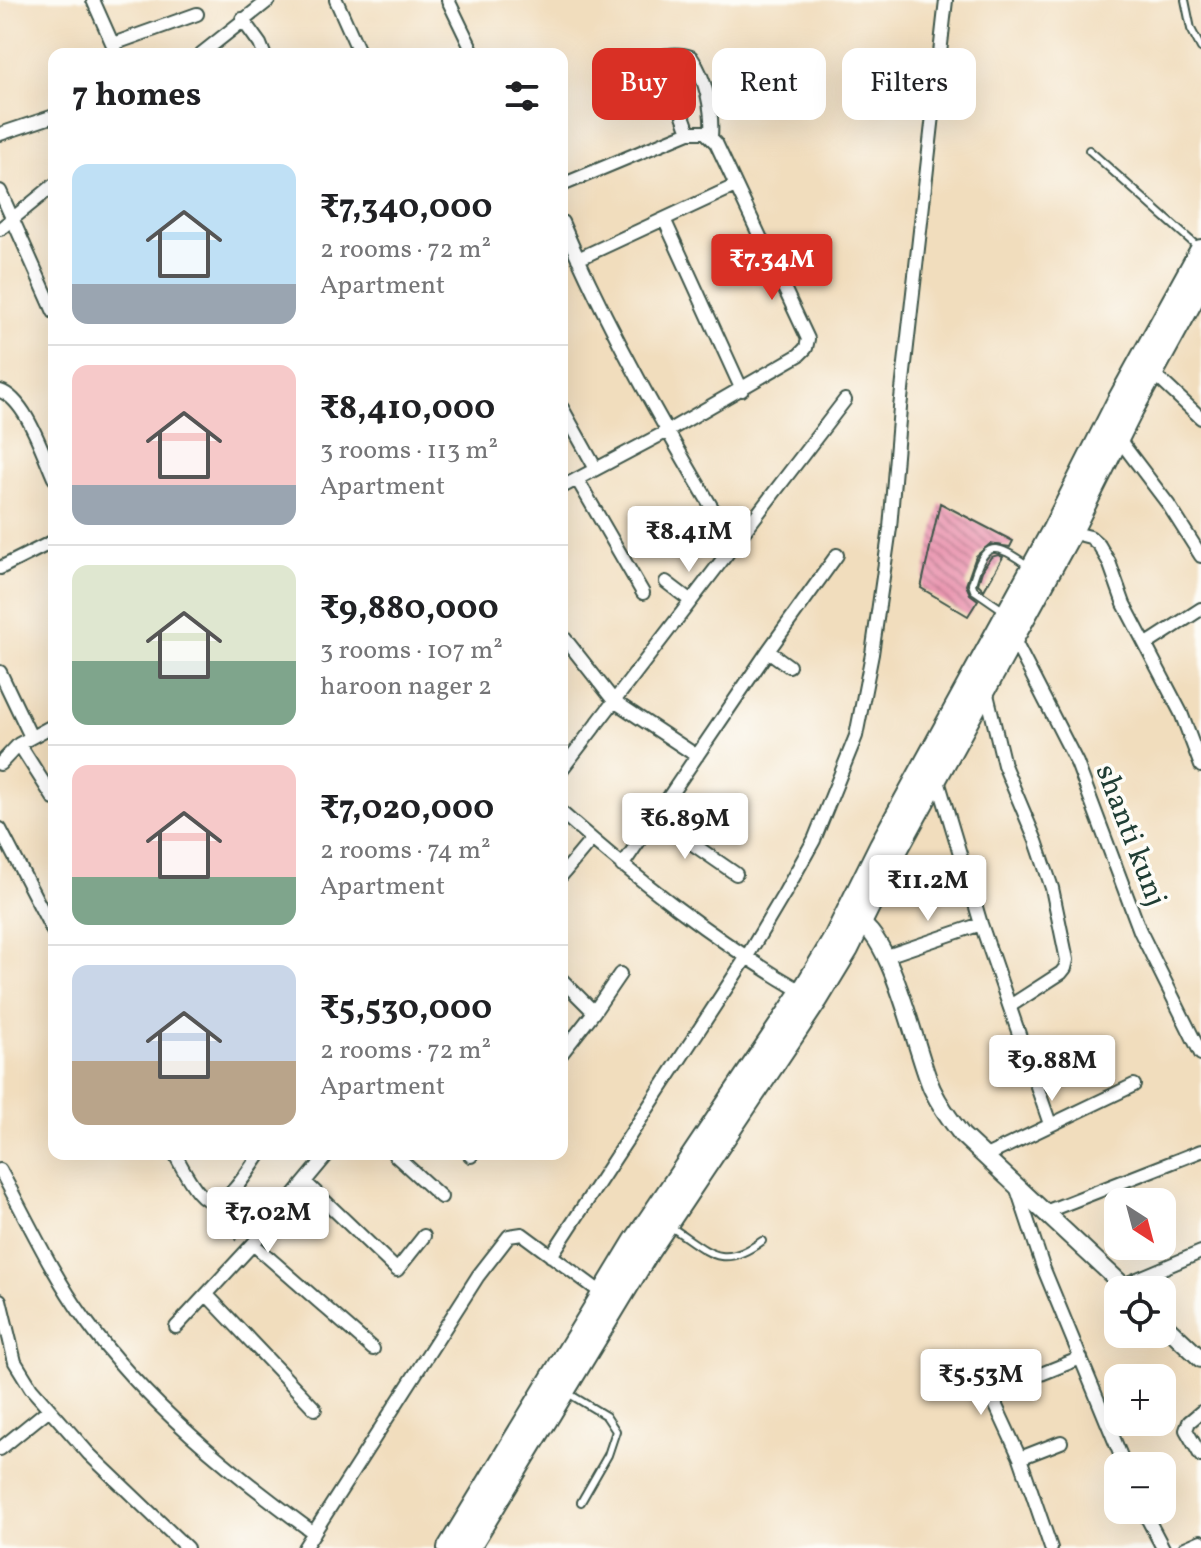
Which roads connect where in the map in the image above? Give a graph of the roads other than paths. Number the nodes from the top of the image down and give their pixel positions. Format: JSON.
{"nodes":[{"id":1,"x":93,"y":0,"type":"edge"},
{"id":2,"x":268,"y":0,"type":"edge"},
{"id":3,"x":336,"y":0,"type":"edge"},
{"id":4,"x":448,"y":0,"type":"edge"},
{"id":5,"x":946,"y":0,"type":"edge"},
{"id":6,"x":1185,"y":0,"type":"edge"},
{"id":7,"x":1191,"y":0,"type":"edge"},
{"id":8,"x":1186,"y":12,"type":"junction"},
{"id":9,"x":197,"y":14,"type":"dead end"},
{"id":10,"x":242,"y":19,"type":"junction"},
{"id":11,"x":115,"y":48,"type":"edge"},
{"id":12,"x":117,"y":48,"type":"edge"},
{"id":13,"x":208,"y":48,"type":"edge"},
{"id":14,"x":262,"y":48,"type":"edge"},
{"id":15,"x":357,"y":48,"type":"edge"},
{"id":16,"x":471,"y":48,"type":"edge"},
{"id":17,"x":941,"y":48,"type":"edge"},
{"id":18,"x":1201,"y":48,"type":"edge"},
{"id":19,"x":696,"y":67,"type":"edge"},
{"id":20,"x":48,"y":118,"type":"edge"},
{"id":21,"x":685,"y":120,"type":"edge"},
{"id":22,"x":933,"y":120,"type":"edge"},
{"id":23,"x":689,"y":132,"type":"junction"},
{"id":24,"x":0,"y":134,"type":"edge"},
{"id":25,"x":711,"y":137,"type":"junction"},
{"id":26,"x":1089,"y":150,"type":"dead end"},
{"id":27,"x":568,"y":182,"type":"edge"},
{"id":28,"x":735,"y":186,"type":"junction"},
{"id":29,"x":48,"y":190,"type":"edge"},
{"id":30,"x":0,"y":191,"type":"edge"},
{"id":31,"x":664,"y":219,"type":"junction"},
{"id":32,"x":12,"y":220,"type":"junction"},
{"id":33,"x":0,"y":229,"type":"edge"},
{"id":34,"x":568,"y":236,"type":"edge"},
{"id":35,"x":1201,"y":250,"type":"edge"},
{"id":36,"x":578,"y":259,"type":"junction"},
{"id":37,"x":1201,"y":283,"type":"edge"},
{"id":38,"x":48,"y":299,"type":"edge"},
{"id":39,"x":1152,"y":372,"type":"junction"},
{"id":40,"x":742,"y":390,"type":"junction"},
{"id":41,"x":0,"y":391,"type":"edge"},
{"id":42,"x":845,"y":400,"type":"dead end"},
{"id":43,"x":1201,"y":418,"type":"edge"},
{"id":44,"x":568,"y":419,"type":"edge"},
{"id":45,"x":666,"y":432,"type":"junction"},
{"id":46,"x":1118,"y":438,"type":"junction"},
{"id":47,"x":48,"y":465,"type":"edge"},
{"id":48,"x":596,"y":469,"type":"junction"},
{"id":49,"x":577,"y":479,"type":"junction"},
{"id":50,"x":568,"y":484,"type":"edge"},
{"id":51,"x":1062,"y":530,"type":"junction"},
{"id":52,"x":48,"y":544,"type":"edge"},
{"id":53,"x":734,"y":545,"type":"junction"},
{"id":54,"x":837,"y":555,"type":"dead end"},
{"id":55,"x":1201,"y":556,"type":"edge"},
{"id":56,"x":0,"y":568,"type":"edge"},
{"id":57,"x":1032,"y":568,"type":"junction"},
{"id":58,"x":666,"y":582,"type":"dead end"},
{"id":59,"x":643,"y":593,"type":"dead end"},
{"id":60,"x":691,"y":601,"type":"junction"},
{"id":61,"x":1201,"y":609,"type":"edge"},
{"id":62,"x":1007,"y":613,"type":"junction"},
{"id":63,"x":1012,"y":636,"type":"junction"},
{"id":64,"x":568,"y":643,"type":"edge"},
{"id":65,"x":1147,"y":644,"type":"junction"},
{"id":66,"x":768,"y":651,"type":"junction"},
{"id":67,"x":789,"y":666,"type":"dead end"},
{"id":68,"x":0,"y":672,"type":"edge"},
{"id":69,"x":985,"y":686,"type":"junction"},
{"id":70,"x":614,"y":701,"type":"junction"},
{"id":71,"x":48,"y":728,"type":"edge"},
{"id":72,"x":31,"y":737,"type":"junction"},
{"id":73,"x":19,"y":744,"type":"junction"},
{"id":74,"x":697,"y":756,"type":"junction"},
{"id":75,"x":568,"y":761,"type":"edge"},
{"id":76,"x":0,"y":764,"type":"edge"},
{"id":77,"x":1201,"y":766,"type":"edge"},
{"id":78,"x":937,"y":777,"type":"junction"},
{"id":79,"x":48,"y":790,"type":"edge"},
{"id":80,"x":568,"y":818,"type":"edge"},
{"id":81,"x":655,"y":818,"type":"junction"},
{"id":82,"x":0,"y":829,"type":"edge"},
{"id":83,"x":592,"y":839,"type":"junction"},
{"id":84,"x":622,"y":866,"type":"junction"},
{"id":85,"x":568,"y":868,"type":"edge"},
{"id":86,"x":736,"y":874,"type":"dead end"},
{"id":87,"x":853,"y":919,"type":"junction"},
{"id":88,"x":48,"y":921,"type":"edge"},
{"id":89,"x":981,"y":924,"type":"junction"},
{"id":90,"x":887,"y":956,"type":"junction"},
{"id":91,"x":746,"y":958,"type":"junction"},
{"id":92,"x":620,"y":974,"type":"dead end"},
{"id":93,"x":568,"y":986,"type":"edge"},
{"id":94,"x":803,"y":992,"type":"junction"},
{"id":95,"x":1010,"y":1006,"type":"junction"},
{"id":96,"x":594,"y":1012,"type":"junction"},
{"id":97,"x":568,"y":1045,"type":"edge"},
{"id":98,"x":1201,"y":1054,"type":"edge"},
{"id":99,"x":1134,"y":1085,"type":"dead end"},
{"id":100,"x":1050,"y":1124,"type":"junction"},
{"id":101,"x":1201,"y":1151,"type":"edge"},
{"id":102,"x":986,"y":1156,"type":"junction"},
{"id":103,"x":179,"y":1160,"type":"edge"},
{"id":104,"x":256,"y":1160,"type":"edge"},
{"id":105,"x":323,"y":1160,"type":"edge"},
{"id":106,"x":401,"y":1160,"type":"edge"},
{"id":107,"x":0,"y":1170,"type":"edge"},
{"id":108,"x":305,"y":1182,"type":"junction"},
{"id":109,"x":1015,"y":1183,"type":"junction"},
{"id":110,"x":441,"y":1197,"type":"dead end"},
{"id":111,"x":1045,"y":1212,"type":"junction"},
{"id":112,"x":666,"y":1224,"type":"junction"},
{"id":113,"x":424,"y":1236,"type":"dead end"},
{"id":114,"x":762,"y":1241,"type":"dead end"},
{"id":115,"x":253,"y":1244,"type":"junction"},
{"id":116,"x":1201,"y":1252,"type":"edge"},
{"id":117,"x":551,"y":1256,"type":"junction"},
{"id":118,"x":1112,"y":1276,"type":"edge"},
{"id":119,"x":1150,"y":1276,"type":"edge"},
{"id":120,"x":603,"y":1294,"type":"junction"},
{"id":121,"x":207,"y":1295,"type":"junction"},
{"id":122,"x":0,"y":1300,"type":"edge"},
{"id":123,"x":176,"y":1327,"type":"dead end"},
{"id":124,"x":1176,"y":1335,"type":"edge"},
{"id":125,"x":373,"y":1349,"type":"dead end"},
{"id":126,"x":1081,"y":1358,"type":"junction"},
{"id":127,"x":1201,"y":1359,"type":"edge"},
{"id":128,"x":555,"y":1386,"type":"junction"},
{"id":129,"x":315,"y":1409,"type":"dead end"},
{"id":130,"x":48,"y":1410,"type":"junction"},
{"id":131,"x":1201,"y":1412,"type":"edge"},
{"id":132,"x":1061,"y":1442,"type":"dead end"},
{"id":133,"x":0,"y":1449,"type":"edge"},
{"id":134,"x":1119,"y":1452,"type":"edge"},
{"id":135,"x":1201,"y":1456,"type":"edge"},
{"id":136,"x":1020,"y":1458,"type":"junction"},
{"id":137,"x":581,"y":1502,"type":"dead end"},
{"id":138,"x":1150,"y":1524,"type":"edge"},
{"id":139,"x":314,"y":1533,"type":"junction"},
{"id":140,"x":1201,"y":1541,"type":"edge"},
{"id":141,"x":187,"y":1548,"type":"edge"},
{"id":142,"x":304,"y":1548,"type":"edge"},
{"id":143,"x":449,"y":1548,"type":"edge"},
{"id":144,"x":468,"y":1548,"type":"edge"},
{"id":145,"x":1051,"y":1548,"type":"edge"},
{"id":146,"x":1163,"y":1548,"type":"edge"},
{"id":147,"x":1185,"y":1548,"type":"edge"}],
"edges":[{"from":1,"to":11,"type":"street"},
{"from":2,"to":10,"type":"street"},
{"from":3,"to":15,"type":"street"},
{"from":4,"to":16,"type":"street"},
{"from":5,"to":17,"type":"street"},
{"from":6,"to":8,"type":"lane"},
{"from":7,"to":8,"type":"lane"},
{"from":8,"to":18,"type":"lane"},
{"from":9,"to":12,"type":"street"},
{"from":10,"to":13,"type":"street"},
{"from":10,"to":14,"type":"street"},
{"from":19,"to":25,"type":"street"},
{"from":20,"to":24,"type":"street"},
{"from":21,"to":23,"type":"street"},
{"from":22,"to":91,"type":"street"},
{"from":23,"to":25,"type":"street"},
{"from":23,"to":27,"type":"street"},
{"from":25,"to":28,"type":"street"},
{"from":26,"to":35,"type":"lane"},
{"from":28,"to":31,"type":"street"},
{"from":28,"to":40,"type":"street"},
{"from":29,"to":32,"type":"street"},
{"from":30,"to":32,"type":"street"},
{"from":31,"to":36,"type":"street"},
{"from":31,"to":40,"type":"street"},
{"from":32,"to":33,"type":"street"},
{"from":32,"to":38,"type":"street"},
{"from":34,"to":36,"type":"street"},
{"from":35,"to":51,"type":"highway"},
{"from":36,"to":45,"type":"street"},
{"from":37,"to":39,"type":"highway"},
{"from":39,"to":43,"type":"street"},
{"from":39,"to":46,"type":"highway"},
{"from":40,"to":45,"type":"street"},
{"from":41,"to":47,"type":"street"},
{"from":42,"to":53,"type":"street"},
{"from":44,"to":48,"type":"street"},
{"from":45,"to":48,"type":"street"},
{"from":45,"to":53,"type":"street"},
{"from":46,"to":51,"type":"highway"},
{"from":46,"to":55,"type":"street"},
{"from":48,"to":49,"type":"street"},
{"from":49,"to":50,"type":"street"},
{"from":49,"to":59,"type":"street"},
{"from":51,"to":57,"type":"highway"},
{"from":51,"to":63,"type":"highway"},
{"from":51,"to":65,"type":"street"},
{"from":52,"to":56,"type":"street"},
{"from":53,"to":60,"type":"street"},
{"from":54,"to":66,"type":"street"},
{"from":57,"to":62,"type":"highway"},
{"from":57,"to":62,"type":"lane"},
{"from":58,"to":60,"type":"street"},
{"from":60,"to":70,"type":"street"},
{"from":61,"to":65,"type":"street"},
{"from":62,"to":87,"type":"highway"},
{"from":63,"to":69,"type":"highway"},
{"from":63,"to":98,"type":"street","name":"shanti kunj"},
{"from":64,"to":70,"type":"street"},
{"from":65,"to":77,"type":"street"},
{"from":66,"to":67,"type":"street"},
{"from":66,"to":74,"type":"street"},
{"from":68,"to":72,"type":"street"},
{"from":69,"to":78,"type":"highway"},
{"from":69,"to":95,"type":"street"},
{"from":70,"to":74,"type":"street"},
{"from":70,"to":75,"type":"street"},
{"from":71,"to":72,"type":"street"},
{"from":72,"to":73,"type":"street"},
{"from":73,"to":76,"type":"street"},
{"from":73,"to":79,"type":"street"},
{"from":74,"to":81,"type":"street"},
{"from":78,"to":87,"type":"highway"},
{"from":78,"to":89,"type":"street"},
{"from":80,"to":83,"type":"street"},
{"from":81,"to":84,"type":"street"},
{"from":81,"to":86,"type":"street"},
{"from":82,"to":88,"type":"street"},
{"from":83,"to":84,"type":"street"},
{"from":83,"to":85,"type":"street"},
{"from":84,"to":91,"type":"street"},
{"from":87,"to":90,"type":"street"},
{"from":87,"to":94,"type":"highway"},
{"from":87,"to":112,"type":"highway"},
{"from":89,"to":90,"type":"street"},
{"from":89,"to":95,"type":"street"},
{"from":90,"to":102,"type":"street"},
{"from":91,"to":94,"type":"street"},
{"from":91,"to":117,"type":"street"},
{"from":92,"to":96,"type":"street"},
{"from":93,"to":96,"type":"street"},
{"from":94,"to":120,"type":"highway"},
{"from":95,"to":100,"type":"street"},
{"from":96,"to":97,"type":"street"},
{"from":99,"to":100,"type":"street"},
{"from":100,"to":102,"type":"street"},
{"from":101,"to":111,"type":"street"},
{"from":102,"to":109,"type":"street"},
{"from":103,"to":104,"type":"street"},
{"from":105,"to":108,"type":"street"},
{"from":106,"to":110,"type":"street"},
{"from":107,"to":139,"type":"street"},
{"from":108,"to":113,"type":"street"},
{"from":108,"to":115,"type":"street"},
{"from":109,"to":111,"type":"street"},
{"from":109,"to":126,"type":"street"},
{"from":111,"to":118,"type":"street"},
{"from":112,"to":114,"type":"lane"},
{"from":112,"to":128,"type":"highway"},
{"from":115,"to":121,"type":"street"},
{"from":115,"to":125,"type":"street"},
{"from":116,"to":119,"type":"street"},
{"from":117,"to":120,"type":"street"},
{"from":117,"to":139,"type":"street"},
{"from":120,"to":128,"type":"highway"},
{"from":121,"to":123,"type":"street"},
{"from":121,"to":129,"type":"street"},
{"from":122,"to":130,"type":"street"},
{"from":124,"to":127,"type":"street"},
{"from":126,"to":134,"type":"street"},
{"from":126,"to":136,"type":"street"},
{"from":128,"to":137,"type":"lane"},
{"from":128,"to":143,"type":"highway"},
{"from":128,"to":144,"type":"highway"},
{"from":130,"to":133,"type":"street"},
{"from":130,"to":141,"type":"street"},
{"from":131,"to":135,"type":"street"},
{"from":132,"to":136,"type":"street"},
{"from":136,"to":145,"type":"street"},
{"from":138,"to":146,"type":"street"},
{"from":139,"to":142,"type":"street"},
{"from":140,"to":147,"type":"street"}]}
